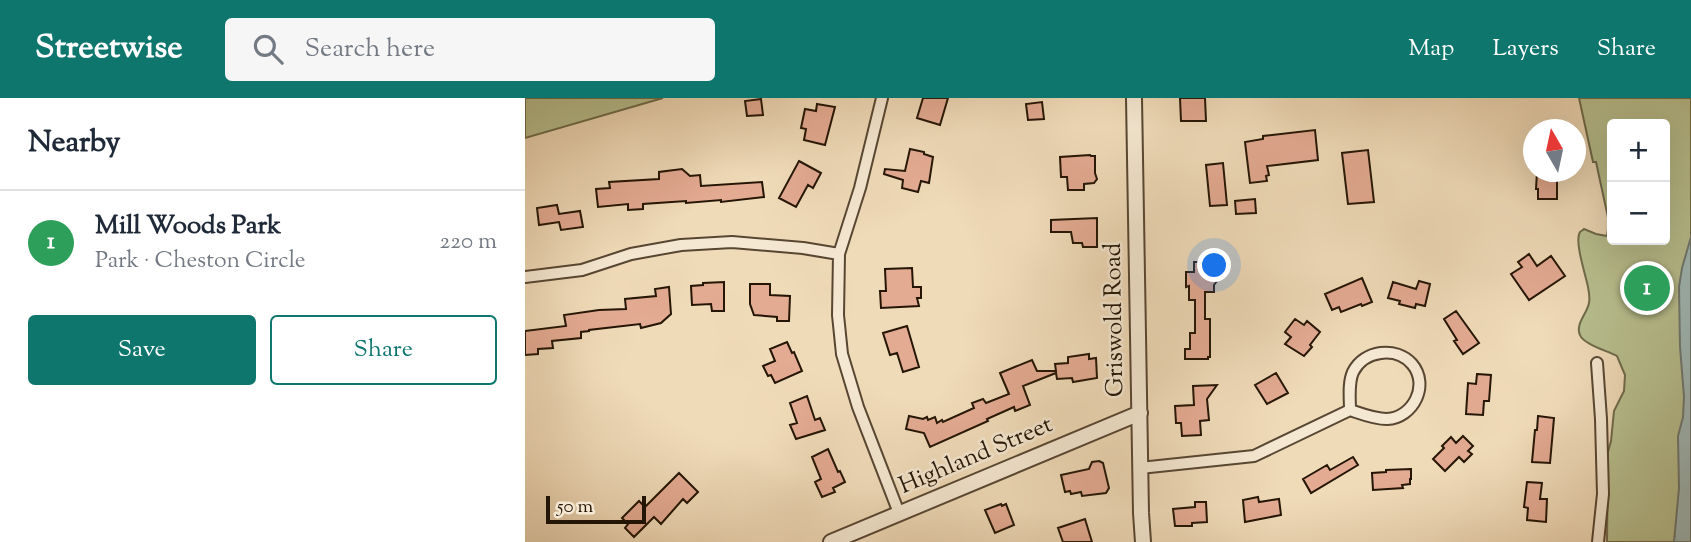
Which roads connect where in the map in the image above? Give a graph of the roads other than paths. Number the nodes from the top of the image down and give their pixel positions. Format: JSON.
{"nodes":[{"id":1,"x":882,"y":98,"type":"edge"},
{"id":2,"x":1134,"y":98,"type":"edge"},
{"id":3,"x":839,"y":254,"type":"junction"},
{"id":4,"x":525,"y":277,"type":"edge"},
{"id":5,"x":1597,"y":363,"type":"dead end"},
{"id":6,"x":1350,"y":410,"type":"junction"},
{"id":7,"x":1140,"y":413,"type":"junction"},
{"id":8,"x":1140,"y":468,"type":"junction"},
{"id":9,"x":899,"y":513,"type":"junction"},
{"id":10,"x":831,"y":542,"type":"edge"},
{"id":11,"x":1143,"y":542,"type":"edge"},
{"id":12,"x":1598,"y":542,"type":"edge"}],
"edges":[{"from":1,"to":3,"type":"street"},
{"from":2,"to":7,"type":"street","name":"Griswold Road"},
{"from":3,"to":4,"type":"street"},
{"from":3,"to":9,"type":"street"},
{"from":5,"to":12,"type":"street"},
{"from":6,"to":6,"type":"street"},
{"from":6,"to":8,"type":"street"},
{"from":7,"to":8,"type":"street","name":"Griswold Road"},
{"from":7,"to":9,"type":"street","name":"Highland Street"},
{"from":8,"to":11,"type":"street","name":"Griswold Road"},
{"from":9,"to":10,"type":"street","name":"Highland Street"}]}
